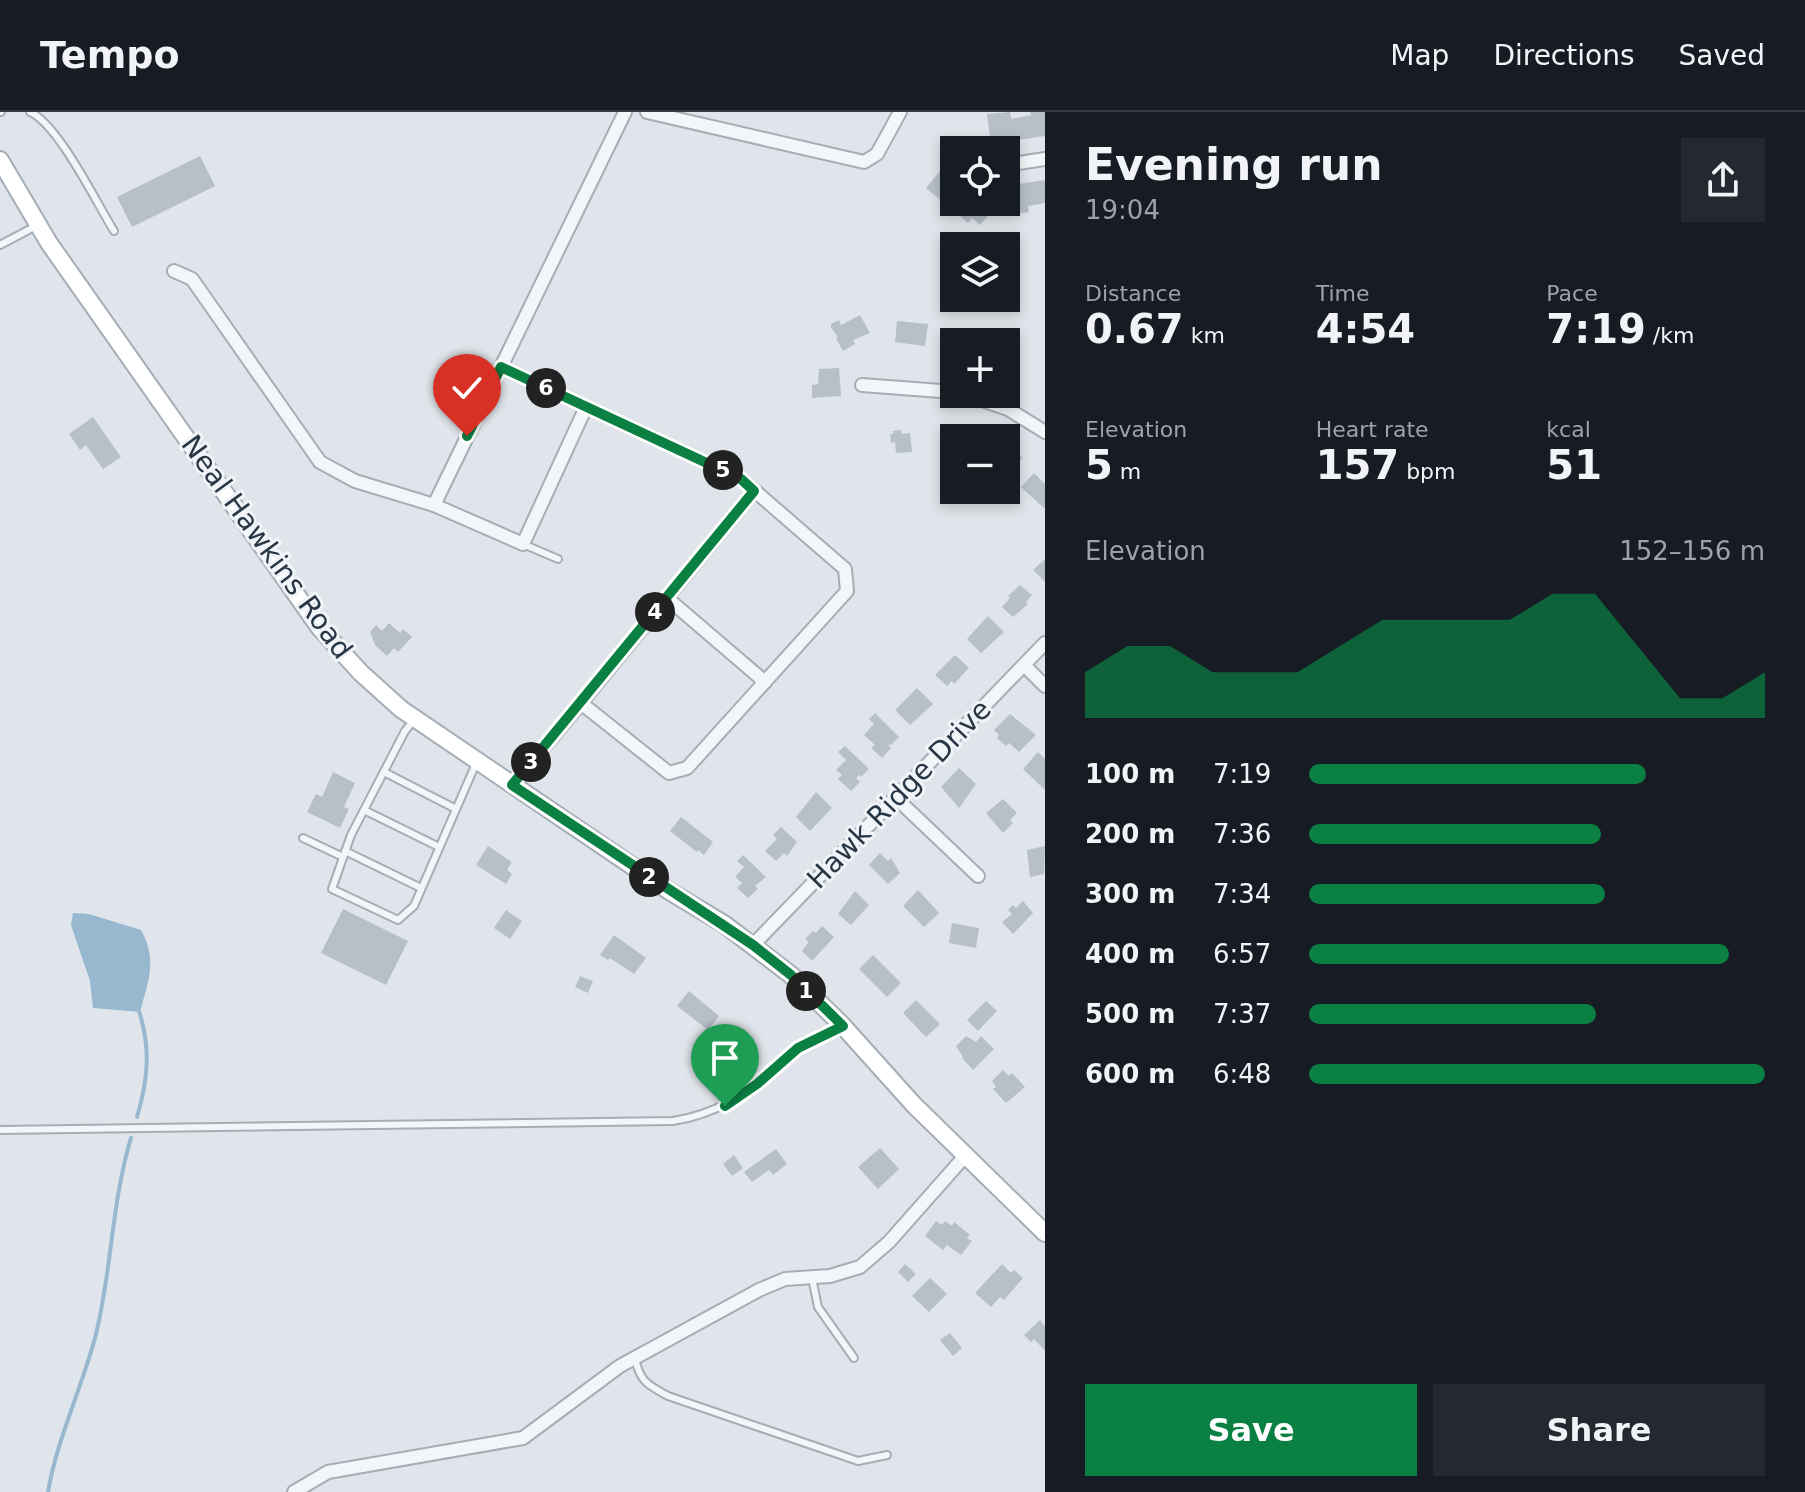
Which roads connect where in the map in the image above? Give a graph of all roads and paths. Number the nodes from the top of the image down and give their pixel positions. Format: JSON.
{"nodes":[{"id":1,"x":30,"y":112,"type":"edge"},
{"id":2,"x":625,"y":112,"type":"edge"},
{"id":3,"x":647,"y":112,"type":"edge"},
{"id":4,"x":900,"y":112,"type":"edge"},
{"id":5,"x":1045,"y":159,"type":"edge"},
{"id":6,"x":0,"y":160,"type":"edge"},
{"id":7,"x":1020,"y":163,"type":"edge"},
{"id":8,"x":38,"y":225,"type":"junction"},
{"id":9,"x":114,"y":231,"type":"dead end"},
{"id":10,"x":0,"y":245,"type":"edge"},
{"id":11,"x":174,"y":271,"type":"dead end"},
{"id":12,"x":501,"y":367,"type":"junction"},
{"id":13,"x":862,"y":385,"type":"dead end"},
{"id":14,"x":940,"y":391,"type":"edge"},
{"id":15,"x":586,"y":407,"type":"junction"},
{"id":16,"x":1005,"y":408,"type":"edge"},
{"id":17,"x":1045,"y":432,"type":"edge"},
{"id":18,"x":754,"y":491,"type":"junction"},
{"id":19,"x":434,"y":505,"type":"junction"},
{"id":20,"x":523,"y":544,"type":"junction"},
{"id":21,"x":558,"y":559,"type":"dead end"},
{"id":22,"x":667,"y":598,"type":"junction"},
{"id":23,"x":1045,"y":643,"type":"edge"},
{"id":24,"x":1024,"y":665,"type":"junction"},
{"id":25,"x":765,"y":682,"type":"junction"},
{"id":26,"x":1045,"y":686,"type":"edge"},
{"id":27,"x":581,"y":703,"type":"junction"},
{"id":28,"x":415,"y":719,"type":"junction"},
{"id":29,"x":477,"y":761,"type":"junction"},
{"id":30,"x":384,"y":772,"type":"junction"},
{"id":31,"x":512,"y":785,"type":"junction"},
{"id":32,"x":896,"y":798,"type":"junction"},
{"id":33,"x":456,"y":809,"type":"junction"},
{"id":34,"x":364,"y":810,"type":"junction"},
{"id":35,"x":303,"y":838,"type":"dead end"},
{"id":36,"x":439,"y":847,"type":"junction"},
{"id":37,"x":344,"y":854,"type":"junction"},
{"id":38,"x":978,"y":876,"type":"dead end"},
{"id":39,"x":421,"y":888,"type":"junction"},
{"id":40,"x":753,"y":945,"type":"junction"},
{"id":41,"x":843,"y":1026,"type":"junction"},
{"id":42,"x":0,"y":1130,"type":"edge"},
{"id":43,"x":965,"y":1156,"type":"junction"},
{"id":44,"x":1045,"y":1233,"type":"edge"},
{"id":45,"x":812,"y":1278,"type":"junction"},
{"id":46,"x":635,"y":1358,"type":"junction"},
{"id":47,"x":854,"y":1358,"type":"dead end"},
{"id":48,"x":887,"y":1455,"type":"dead end"},
{"id":49,"x":294,"y":1492,"type":"edge"}],
"edges":[{"from":1,"to":9,"type":"lane"},
{"from":2,"to":12,"type":"street"},
{"from":3,"to":4,"type":"street"},
{"from":5,"to":7,"type":"street"},
{"from":6,"to":8,"type":"street","name":"Neal Hawkins Road"},
{"from":8,"to":10,"type":"lane"},
{"from":8,"to":28,"type":"street","name":"Neal Hawkins Road"},
{"from":11,"to":19,"type":"street"},
{"from":12,"to":15,"type":"street"},
{"from":12,"to":19,"type":"street"},
{"from":13,"to":14,"type":"street"},
{"from":15,"to":18,"type":"street"},
{"from":15,"to":20,"type":"street"},
{"from":16,"to":17,"type":"street"},
{"from":18,"to":22,"type":"street"},
{"from":18,"to":25,"type":"street"},
{"from":19,"to":20,"type":"street"},
{"from":20,"to":21,"type":"lane"},
{"from":22,"to":25,"type":"street"},
{"from":22,"to":27,"type":"street"},
{"from":23,"to":24,"type":"street","name":"Hawk Ridge Drive"},
{"from":24,"to":26,"type":"street"},
{"from":24,"to":32,"type":"street","name":"Hawk Ridge Drive"},
{"from":25,"to":27,"type":"street"},
{"from":27,"to":31,"type":"street"},
{"from":28,"to":29,"type":"street","name":"Neal Hawkins Road"},
{"from":28,"to":30,"type":"lane"},
{"from":29,"to":31,"type":"street","name":"Neal Hawkins Road"},
{"from":29,"to":33,"type":"lane"},
{"from":30,"to":33,"type":"lane"},
{"from":30,"to":34,"type":"lane"},
{"from":31,"to":40,"type":"street","name":"Neal Hawkins Road"},
{"from":32,"to":38,"type":"street"},
{"from":32,"to":40,"type":"street","name":"Hawk Ridge Drive"},
{"from":33,"to":36,"type":"lane"},
{"from":34,"to":36,"type":"lane"},
{"from":34,"to":37,"type":"lane"},
{"from":35,"to":37,"type":"lane"},
{"from":36,"to":39,"type":"lane"},
{"from":37,"to":39,"type":"lane"},
{"from":37,"to":39,"type":"lane"},
{"from":40,"to":41,"type":"street","name":"Neal Hawkins Road"},
{"from":41,"to":42,"type":"lane"},
{"from":41,"to":43,"type":"street","name":"Neal Hawkins Road"},
{"from":43,"to":44,"type":"street","name":"Neal Hawkins Road"},
{"from":43,"to":45,"type":"street"},
{"from":45,"to":46,"type":"street"},
{"from":45,"to":47,"type":"lane"},
{"from":46,"to":48,"type":"lane"},
{"from":46,"to":49,"type":"street"}]}
